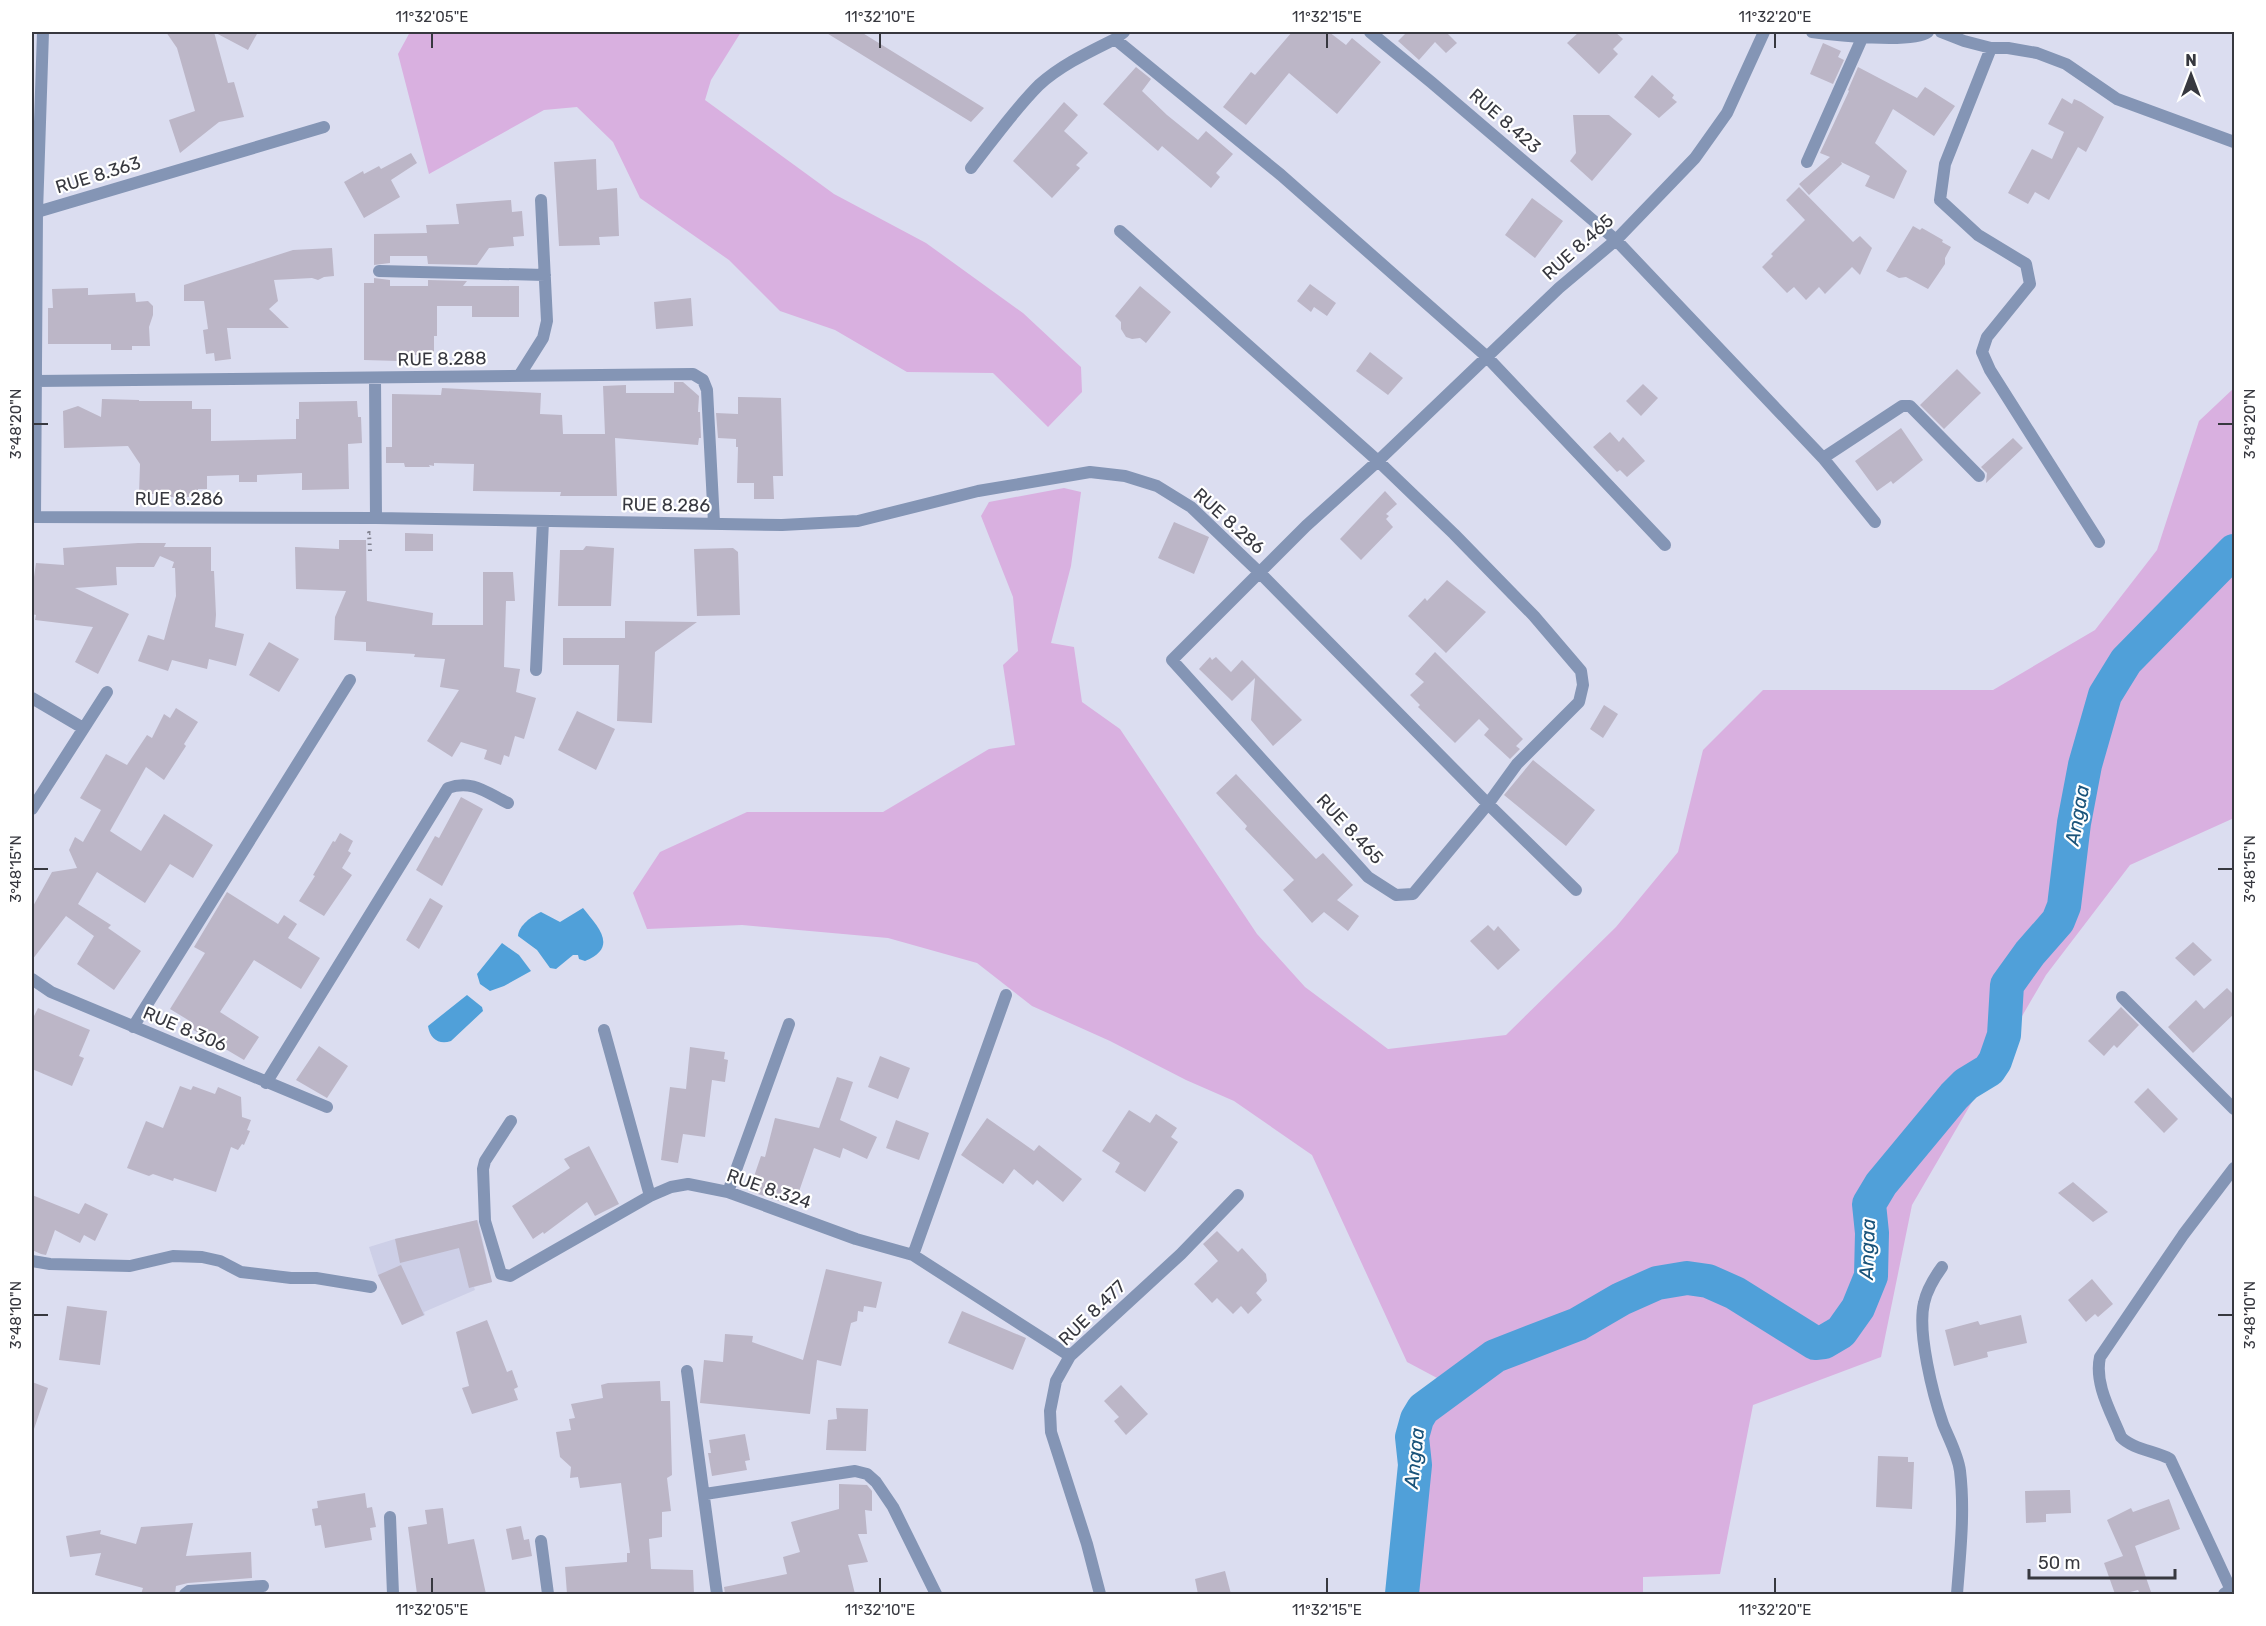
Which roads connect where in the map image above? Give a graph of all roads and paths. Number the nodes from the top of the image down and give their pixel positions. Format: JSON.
{"nodes":[{"id":1,"x":43,"y":32,"type":"edge"},
{"id":2,"x":1370,"y":32,"type":"edge"},
{"id":3,"x":1764,"y":32,"type":"edge"},
{"id":4,"x":1820,"y":32,"type":"edge"},
{"id":5,"x":1928,"y":32,"type":"edge"},
{"id":6,"x":1941,"y":32,"type":"edge"},
{"id":7,"x":1119,"y":35,"type":"edge"},
{"id":8,"x":1863,"y":36,"type":"junction"},
{"id":9,"x":1991,"y":48,"type":"junction"},
{"id":10,"x":324,"y":127,"type":"dead end"},
{"id":11,"x":2235,"y":142,"type":"edge"},
{"id":12,"x":1807,"y":162,"type":"dead end"},
{"id":13,"x":971,"y":168,"type":"dead end"},
{"id":14,"x":34,"y":198,"type":"edge"},
{"id":15,"x":541,"y":200,"type":"dead end"},
{"id":16,"x":37,"y":212,"type":"junction"},
{"id":17,"x":1120,"y":231,"type":"dead end"},
{"id":18,"x":1616,"y":240,"type":"junction"},
{"id":19,"x":379,"y":271,"type":"dead end"},
{"id":20,"x":545,"y":275,"type":"junction"},
{"id":21,"x":1486,"y":356,"type":"junction"},
{"id":22,"x":519,"y":376,"type":"junction"},
{"id":23,"x":375,"y":378,"type":"junction"},
{"id":24,"x":36,"y":381,"type":"junction"},
{"id":25,"x":1823,"y":458,"type":"junction"},
{"id":26,"x":1378,"y":461,"type":"junction"},
{"id":27,"x":1979,"y":476,"type":"dead end"},
{"id":28,"x":33,"y":517,"type":"edge"},
{"id":29,"x":376,"y":518,"type":"junction"},
{"id":30,"x":543,"y":521,"type":"junction"},
{"id":31,"x":1875,"y":522,"type":"dead end"},
{"id":32,"x":714,"y":523,"type":"junction"},
{"id":33,"x":378,"y":532,"type":"dead end"},
{"id":34,"x":2099,"y":542,"type":"dead end"},
{"id":35,"x":1665,"y":545,"type":"dead end"},
{"id":36,"x":370,"y":551,"type":"dead end"},
{"id":37,"x":1260,"y":573,"type":"junction"},
{"id":38,"x":536,"y":670,"type":"dead end"},
{"id":39,"x":350,"y":680,"type":"dead end"},
{"id":40,"x":107,"y":692,"type":"dead end"},
{"id":41,"x":32,"y":698,"type":"edge"},
{"id":42,"x":83,"y":728,"type":"junction"},
{"id":43,"x":508,"y":803,"type":"dead end"},
{"id":44,"x":1488,"y":804,"type":"junction"},
{"id":45,"x":32,"y":808,"type":"edge"},
{"id":46,"x":1576,"y":890,"type":"dead end"},
{"id":47,"x":32,"y":979,"type":"edge"},
{"id":48,"x":1006,"y":995,"type":"dead end"},
{"id":49,"x":2122,"y":997,"type":"dead end"},
{"id":50,"x":789,"y":1024,"type":"dead end"},
{"id":51,"x":133,"y":1028,"type":"junction"},
{"id":52,"x":604,"y":1030,"type":"dead end"},
{"id":53,"x":266,"y":1083,"type":"junction"},
{"id":54,"x":327,"y":1107,"type":"dead end"},
{"id":55,"x":2235,"y":1109,"type":"edge"},
{"id":56,"x":511,"y":1121,"type":"dead end"},
{"id":57,"x":2235,"y":1168,"type":"edge"},
{"id":58,"x":728,"y":1192,"type":"junction"},
{"id":59,"x":1238,"y":1195,"type":"dead end"},
{"id":60,"x":650,"y":1197,"type":"junction"},
{"id":61,"x":913,"y":1255,"type":"junction"},
{"id":62,"x":32,"y":1261,"type":"edge"},
{"id":63,"x":1942,"y":1267,"type":"dead end"},
{"id":64,"x":371,"y":1287,"type":"dead end"},
{"id":65,"x":1070,"y":1356,"type":"junction"},
{"id":66,"x":687,"y":1371,"type":"dead end"},
{"id":67,"x":705,"y":1494,"type":"junction"},
{"id":68,"x":390,"y":1517,"type":"dead end"},
{"id":69,"x":542,"y":1541,"type":"dead end"},
{"id":70,"x":263,"y":1586,"type":"dead end"},
{"id":71,"x":2230,"y":1590,"type":"edge"},
{"id":72,"x":185,"y":1594,"type":"edge"},
{"id":73,"x":393,"y":1594,"type":"edge"},
{"id":74,"x":548,"y":1594,"type":"edge"},
{"id":75,"x":717,"y":1594,"type":"edge"},
{"id":76,"x":936,"y":1594,"type":"edge"},
{"id":77,"x":1100,"y":1594,"type":"edge"},
{"id":78,"x":1957,"y":1594,"type":"edge"}],
"edges":[{"from":1,"to":14,"type":"street"},
{"from":2,"to":18,"type":"street","name":"RUE 8.423"},
{"from":3,"to":18,"type":"street","name":"RUE 8.465"},
{"from":4,"to":8,"type":"street"},
{"from":5,"to":8,"type":"street"},
{"from":6,"to":9,"type":"street"},
{"from":7,"to":13,"type":"street"},
{"from":7,"to":21,"type":"street"},
{"from":8,"to":12,"type":"street"},
{"from":9,"to":11,"type":"street"},
{"from":9,"to":34,"type":"street"},
{"from":10,"to":16,"type":"street","name":"RUE 8.363"},
{"from":14,"to":16,"type":"street"},
{"from":15,"to":20,"type":"street"},
{"from":16,"to":24,"type":"street","name":"RUE 8.363"},
{"from":17,"to":26,"type":"street"},
{"from":18,"to":21,"type":"street","name":"RUE 8.465"},
{"from":18,"to":25,"type":"street","name":"RUE 8.423"},
{"from":19,"to":20,"type":"street"},
{"from":20,"to":22,"type":"street"},
{"from":21,"to":26,"type":"street","name":"RUE 8.465"},
{"from":21,"to":35,"type":"street"},
{"from":22,"to":23,"type":"street","name":"RUE 8.288"},
{"from":22,"to":32,"type":"street","name":"RUE 8.288"},
{"from":23,"to":24,"type":"street","name":"RUE 8.288"},
{"from":23,"to":29,"type":"street"},
{"from":24,"to":28,"type":"street","name":"RUE 8.363"},
{"from":25,"to":27,"type":"street"},
{"from":25,"to":31,"type":"street","name":"RUE 8.423"},
{"from":26,"to":37,"type":"street","name":"RUE 8.465"},
{"from":26,"to":44,"type":"street","name":"RUE 8.465"},
{"from":28,"to":29,"type":"street","name":"RUE 8.286"},
{"from":29,"to":30,"type":"street","name":"RUE 8.286"},
{"from":30,"to":32,"type":"street","name":"RUE 8.286"},
{"from":30,"to":38,"type":"street"},
{"from":32,"to":37,"type":"street","name":"RUE 8.286"},
{"from":33,"to":36,"type":"path"},
{"from":37,"to":44,"type":"street","name":"RUE 8.286"},
{"from":37,"to":44,"type":"street","name":"RUE 8.465"},
{"from":39,"to":51,"type":"street"},
{"from":40,"to":42,"type":"street"},
{"from":41,"to":42,"type":"street"},
{"from":42,"to":45,"type":"street"},
{"from":43,"to":53,"type":"street"},
{"from":44,"to":46,"type":"street","name":"RUE 8.286"},
{"from":47,"to":51,"type":"street","name":"RUE 8.306"},
{"from":48,"to":61,"type":"street"},
{"from":49,"to":55,"type":"street"},
{"from":50,"to":58,"type":"street"},
{"from":51,"to":53,"type":"street","name":"RUE 8.306"},
{"from":52,"to":60,"type":"street"},
{"from":53,"to":54,"type":"street","name":"RUE 8.306"},
{"from":56,"to":60,"type":"street","name":"RUE 8.324"},
{"from":57,"to":71,"type":"street"},
{"from":58,"to":60,"type":"street","name":"RUE 8.324"},
{"from":58,"to":61,"type":"street","name":"RUE 8.324"},
{"from":59,"to":65,"type":"street","name":"RUE 8.477"},
{"from":61,"to":65,"type":"street","name":"RUE 8.324"},
{"from":62,"to":64,"type":"street"},
{"from":63,"to":78,"type":"street"},
{"from":65,"to":77,"type":"street","name":"RUE 8.477"},
{"from":66,"to":67,"type":"street"},
{"from":67,"to":75,"type":"street"},
{"from":67,"to":76,"type":"street"},
{"from":68,"to":73,"type":"street"},
{"from":69,"to":74,"type":"street"},
{"from":70,"to":72,"type":"street"}]}
